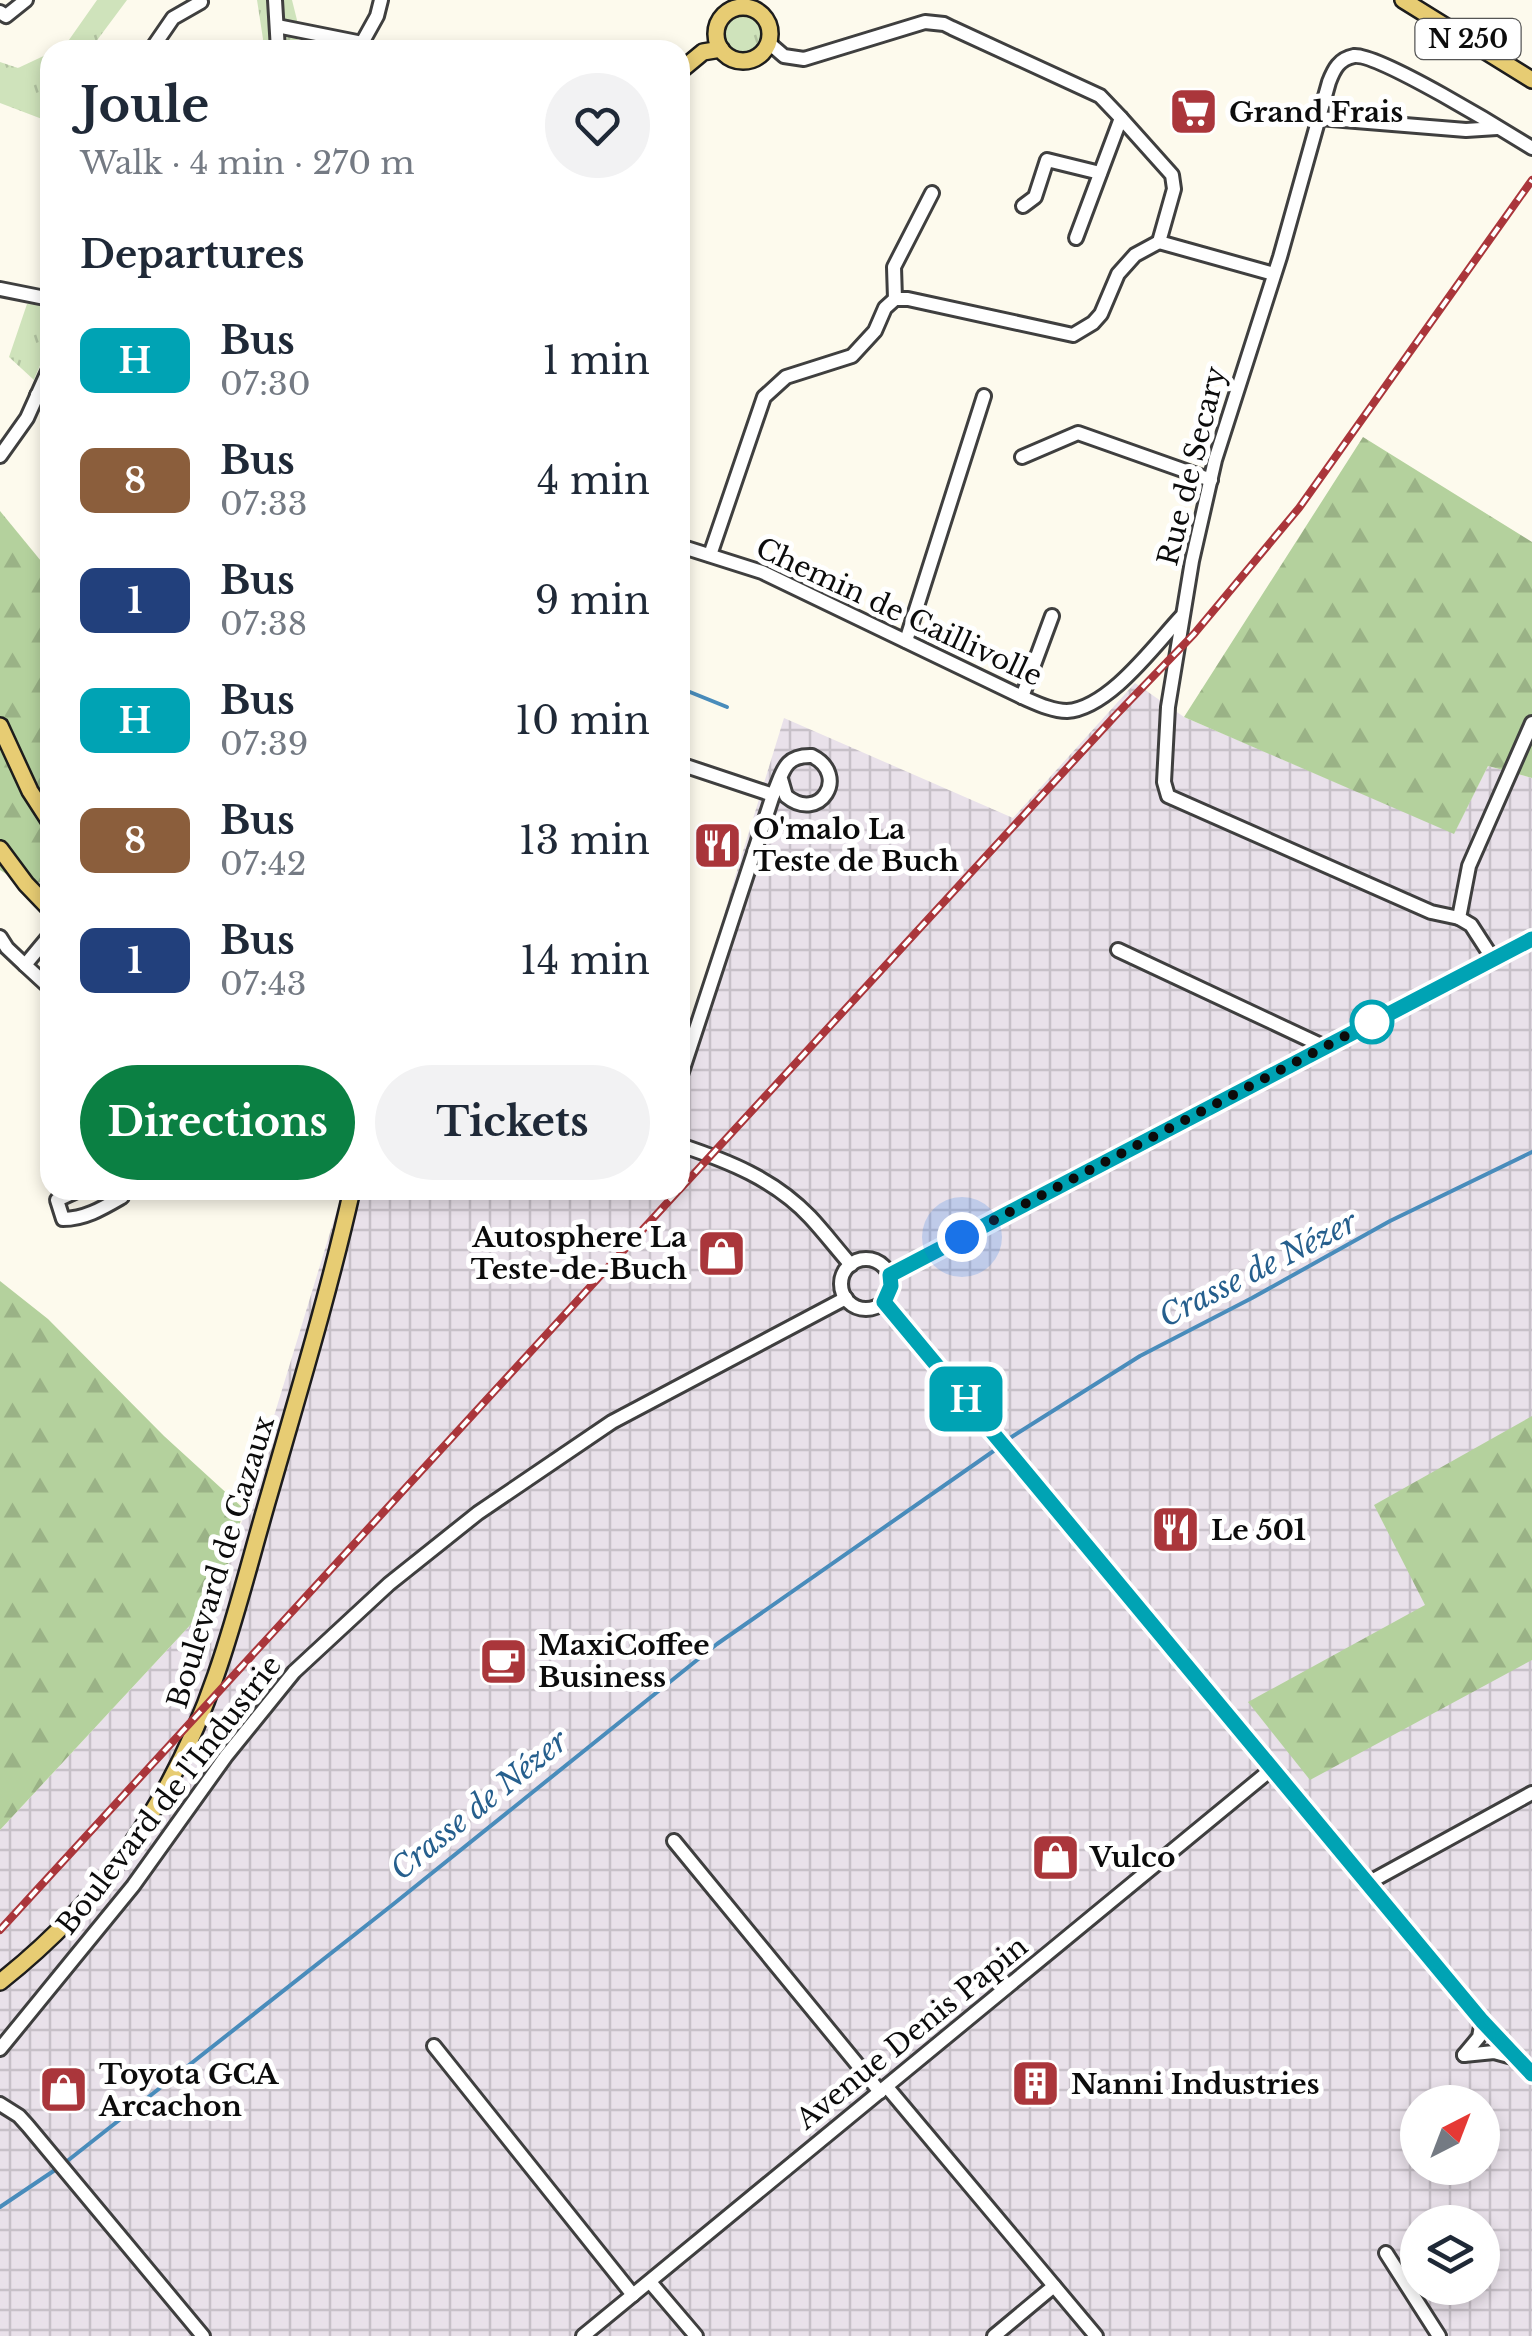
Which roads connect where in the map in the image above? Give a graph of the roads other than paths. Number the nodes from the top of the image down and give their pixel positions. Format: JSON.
{"nodes":[{"id":1,"x":26,"y":0,"type":"edge"},
{"id":2,"x":275,"y":0,"type":"edge"},
{"id":3,"x":381,"y":0,"type":"edge"},
{"id":4,"x":1403,"y":0,"type":"edge"},
{"id":5,"x":201,"y":2,"type":"edge"},
{"id":6,"x":752,"y":4,"type":"edge"},
{"id":7,"x":0,"y":12,"type":"edge"},
{"id":8,"x":277,"y":26,"type":"junction"},
{"id":9,"x":158,"y":40,"type":"edge"},
{"id":10,"x":278,"y":40,"type":"edge"},
{"id":11,"x":338,"y":40,"type":"edge"},
{"id":12,"x":367,"y":40,"type":"edge"},
{"id":13,"x":769,"y":43,"type":"junction"},
{"id":14,"x":721,"y":49,"type":"junction"},
{"id":15,"x":690,"y":63,"type":"edge"},
{"id":16,"x":1532,"y":80,"type":"edge"},
{"id":17,"x":1122,"y":118,"type":"junction"},
{"id":18,"x":1319,"y":118,"type":"junction"},
{"id":19,"x":1499,"y":128,"type":"junction"},
{"id":20,"x":1532,"y":148,"type":"edge"},
{"id":21,"x":1100,"y":173,"type":"junction"},
{"id":22,"x":932,"y":193,"type":"dead end"},
{"id":23,"x":1023,"y":206,"type":"dead end"},
{"id":24,"x":1076,"y":238,"type":"dead end"},
{"id":25,"x":1159,"y":242,"type":"junction"},
{"id":26,"x":1274,"y":274,"type":"junction"},
{"id":27,"x":0,"y":289,"type":"edge"},
{"id":28,"x":40,"y":297,"type":"edge"},
{"id":29,"x":895,"y":299,"type":"junction"},
{"id":30,"x":40,"y":388,"type":"edge"},
{"id":31,"x":37,"y":395,"type":"junction"},
{"id":32,"x":984,"y":396,"type":"dead end"},
{"id":33,"x":40,"y":397,"type":"edge"},
{"id":34,"x":0,"y":456,"type":"edge"},
{"id":35,"x":1022,"y":457,"type":"dead end"},
{"id":36,"x":1211,"y":480,"type":"junction"},
{"id":37,"x":690,"y":549,"type":"edge"},
{"id":38,"x":710,"y":556,"type":"junction"},
{"id":39,"x":1052,"y":616,"type":"dead end"},
{"id":40,"x":1183,"y":616,"type":"junction"},
{"id":41,"x":906,"y":640,"type":"junction"},
{"id":42,"x":1022,"y":697,"type":"junction"},
{"id":43,"x":1532,"y":723,"type":"edge"},
{"id":44,"x":0,"y":726,"type":"edge"},
{"id":45,"x":690,"y":767,"type":"edge"},
{"id":46,"x":780,"y":779,"type":"junction"},
{"id":47,"x":773,"y":794,"type":"junction"},
{"id":48,"x":796,"y":804,"type":"junction"},
{"id":49,"x":40,"y":806,"type":"edge"},
{"id":50,"x":760,"y":834,"type":"junction"},
{"id":51,"x":0,"y":849,"type":"edge"},
{"id":52,"x":40,"y":899,"type":"edge"},
{"id":53,"x":1460,"y":918,"type":"junction"},
{"id":54,"x":0,"y":937,"type":"edge"},
{"id":55,"x":1532,"y":939,"type":"edge"},
{"id":56,"x":40,"y":947,"type":"edge"},
{"id":57,"x":1118,"y":950,"type":"dead end"},
{"id":58,"x":1492,"y":960,"type":"junction"},
{"id":59,"x":25,"y":965,"type":"junction"},
{"id":60,"x":40,"y":979,"type":"edge"},
{"id":61,"x":1325,"y":1047,"type":"junction"},
{"id":62,"x":690,"y":1048,"type":"edge"},
{"id":63,"x":690,"y":1149,"type":"edge"},
{"id":64,"x":57,"y":1200,"type":"edge"},
{"id":65,"x":117,"y":1200,"type":"edge"},
{"id":66,"x":350,"y":1200,"type":"edge"},
{"id":67,"x":359,"y":1200,"type":"edge"},
{"id":68,"x":851,"y":1264,"type":"junction"},
{"id":69,"x":334,"y":1271,"type":"junction"},
{"id":70,"x":890,"y":1275,"type":"junction"},
{"id":71,"x":846,"y":1298,"type":"junction"},
{"id":72,"x":884,"y":1302,"type":"junction"},
{"id":73,"x":1273,"y":1768,"type":"junction"},
{"id":74,"x":1532,"y":1793,"type":"edge"},
{"id":75,"x":674,"y":1841,"type":"dead end"},
{"id":76,"x":1368,"y":1883,"type":"junction"},
{"id":77,"x":0,"y":1982,"type":"edge"},
{"id":78,"x":1482,"y":2021,"type":"junction"},
{"id":79,"x":434,"y":2046,"type":"dead end"},
{"id":80,"x":0,"y":2049,"type":"edge"},
{"id":81,"x":1517,"y":2058,"type":"junction"},
{"id":82,"x":1532,"y":2074,"type":"edge"},
{"id":83,"x":883,"y":2090,"type":"junction"},
{"id":84,"x":0,"y":2104,"type":"edge"},
{"id":85,"x":1386,"y":2253,"type":"dead end"},
{"id":86,"x":650,"y":2282,"type":"junction"},
{"id":87,"x":1054,"y":2286,"type":"junction"},
{"id":88,"x":633,"y":2295,"type":"junction"},
{"id":89,"x":202,"y":2336,"type":"edge"},
{"id":90,"x":584,"y":2336,"type":"edge"},
{"id":91,"x":696,"y":2336,"type":"edge"},
{"id":92,"x":994,"y":2336,"type":"edge"},
{"id":93,"x":1096,"y":2336,"type":"edge"},
{"id":94,"x":1439,"y":2336,"type":"edge"}],
"edges":[{"from":1,"to":7,"type":"street"},
{"from":2,"to":8,"type":"street"},
{"from":3,"to":12,"type":"street"},
{"from":4,"to":16,"type":"main road","number":"N 250"},
{"from":5,"to":9,"type":"street"},
{"from":6,"to":13,"type":"main road"},
{"from":6,"to":14,"type":"main road"},
{"from":8,"to":10,"type":"street"},
{"from":8,"to":11,"type":"street"},
{"from":13,"to":14,"type":"main road"},
{"from":13,"to":17,"type":"street"},
{"from":14,"to":15,"type":"main road"},
{"from":17,"to":21,"type":"street"},
{"from":17,"to":25,"type":"street"},
{"from":18,"to":19,"type":"street"},
{"from":18,"to":19,"type":"street","name":"Rue de Secary"},
{"from":18,"to":26,"type":"street","name":"Rue de Secary"},
{"from":19,"to":20,"type":"street","name":"Rue de Secary"},
{"from":21,"to":23,"type":"street"},
{"from":21,"to":24,"type":"street"},
{"from":22,"to":29,"type":"street"},
{"from":25,"to":26,"type":"street"},
{"from":25,"to":29,"type":"street"},
{"from":26,"to":36,"type":"street","name":"Rue de Secary"},
{"from":27,"to":28,"type":"street"},
{"from":29,"to":38,"type":"street"},
{"from":30,"to":31,"type":"street"},
{"from":31,"to":33,"type":"street"},
{"from":31,"to":34,"type":"street"},
{"from":32,"to":41,"type":"street"},
{"from":35,"to":36,"type":"street"},
{"from":36,"to":40,"type":"street","name":"Rue de Secary"},
{"from":37,"to":38,"type":"street","name":"Chemin de Caillivolle"},
{"from":38,"to":41,"type":"street","name":"Chemin de Caillivolle"},
{"from":39,"to":42,"type":"street"},
{"from":40,"to":42,"type":"street","name":"Chemin de Caillivolle"},
{"from":40,"to":53,"type":"street","name":"Rue de Secary"},
{"from":41,"to":42,"type":"street","name":"Chemin de Caillivolle"},
{"from":43,"to":53,"type":"street"},
{"from":44,"to":49,"type":"main road"},
{"from":45,"to":47,"type":"street"},
{"from":46,"to":47,"type":"street"},
{"from":46,"to":48,"type":"street"},
{"from":46,"to":48,"type":"street"},
{"from":47,"to":50,"type":"street"},
{"from":48,"to":50,"type":"street"},
{"from":50,"to":62,"type":"street"},
{"from":51,"to":52,"type":"main road"},
{"from":53,"to":58,"type":"street"},
{"from":54,"to":59,"type":"street"},
{"from":55,"to":58,"type":"street"},
{"from":56,"to":59,"type":"street"},
{"from":57,"to":61,"type":"street"},
{"from":58,"to":61,"type":"street"},
{"from":59,"to":60,"type":"street"},
{"from":61,"to":70,"type":"street"},
{"from":63,"to":68,"type":"street"},
{"from":64,"to":65,"type":"street"},
{"from":66,"to":69,"type":"main road","name":"Boulevard de Cazaux"},
{"from":67,"to":69,"type":"main road","name":"Boulevard de Cazaux"},
{"from":68,"to":70,"type":"street"},
{"from":68,"to":71,"type":"street"},
{"from":69,"to":77,"type":"main road","name":"Boulevard de Cazaux"},
{"from":70,"to":72,"type":"street"},
{"from":71,"to":72,"type":"street"},
{"from":71,"to":80,"type":"street","name":"Boulevard de l'Industrie"},
{"from":72,"to":73,"type":"street"},
{"from":73,"to":76,"type":"street"},
{"from":73,"to":83,"type":"street","name":"Avenue Denis Papin"},
{"from":74,"to":76,"type":"street"},
{"from":75,"to":83,"type":"street"},
{"from":76,"to":78,"type":"street"},
{"from":78,"to":81,"type":"street"},
{"from":78,"to":81,"type":"street"},
{"from":79,"to":88,"type":"street"},
{"from":81,"to":82,"type":"street"},
{"from":83,"to":86,"type":"street","name":"Avenue Denis Papin"},
{"from":83,"to":87,"type":"street"},
{"from":84,"to":89,"type":"street"},
{"from":85,"to":94,"type":"street"},
{"from":86,"to":88,"type":"street","name":"Avenue Denis Papin"},
{"from":86,"to":91,"type":"street"},
{"from":87,"to":92,"type":"street"},
{"from":87,"to":93,"type":"street"},
{"from":88,"to":90,"type":"street","name":"Avenue Denis Papin"}]}
